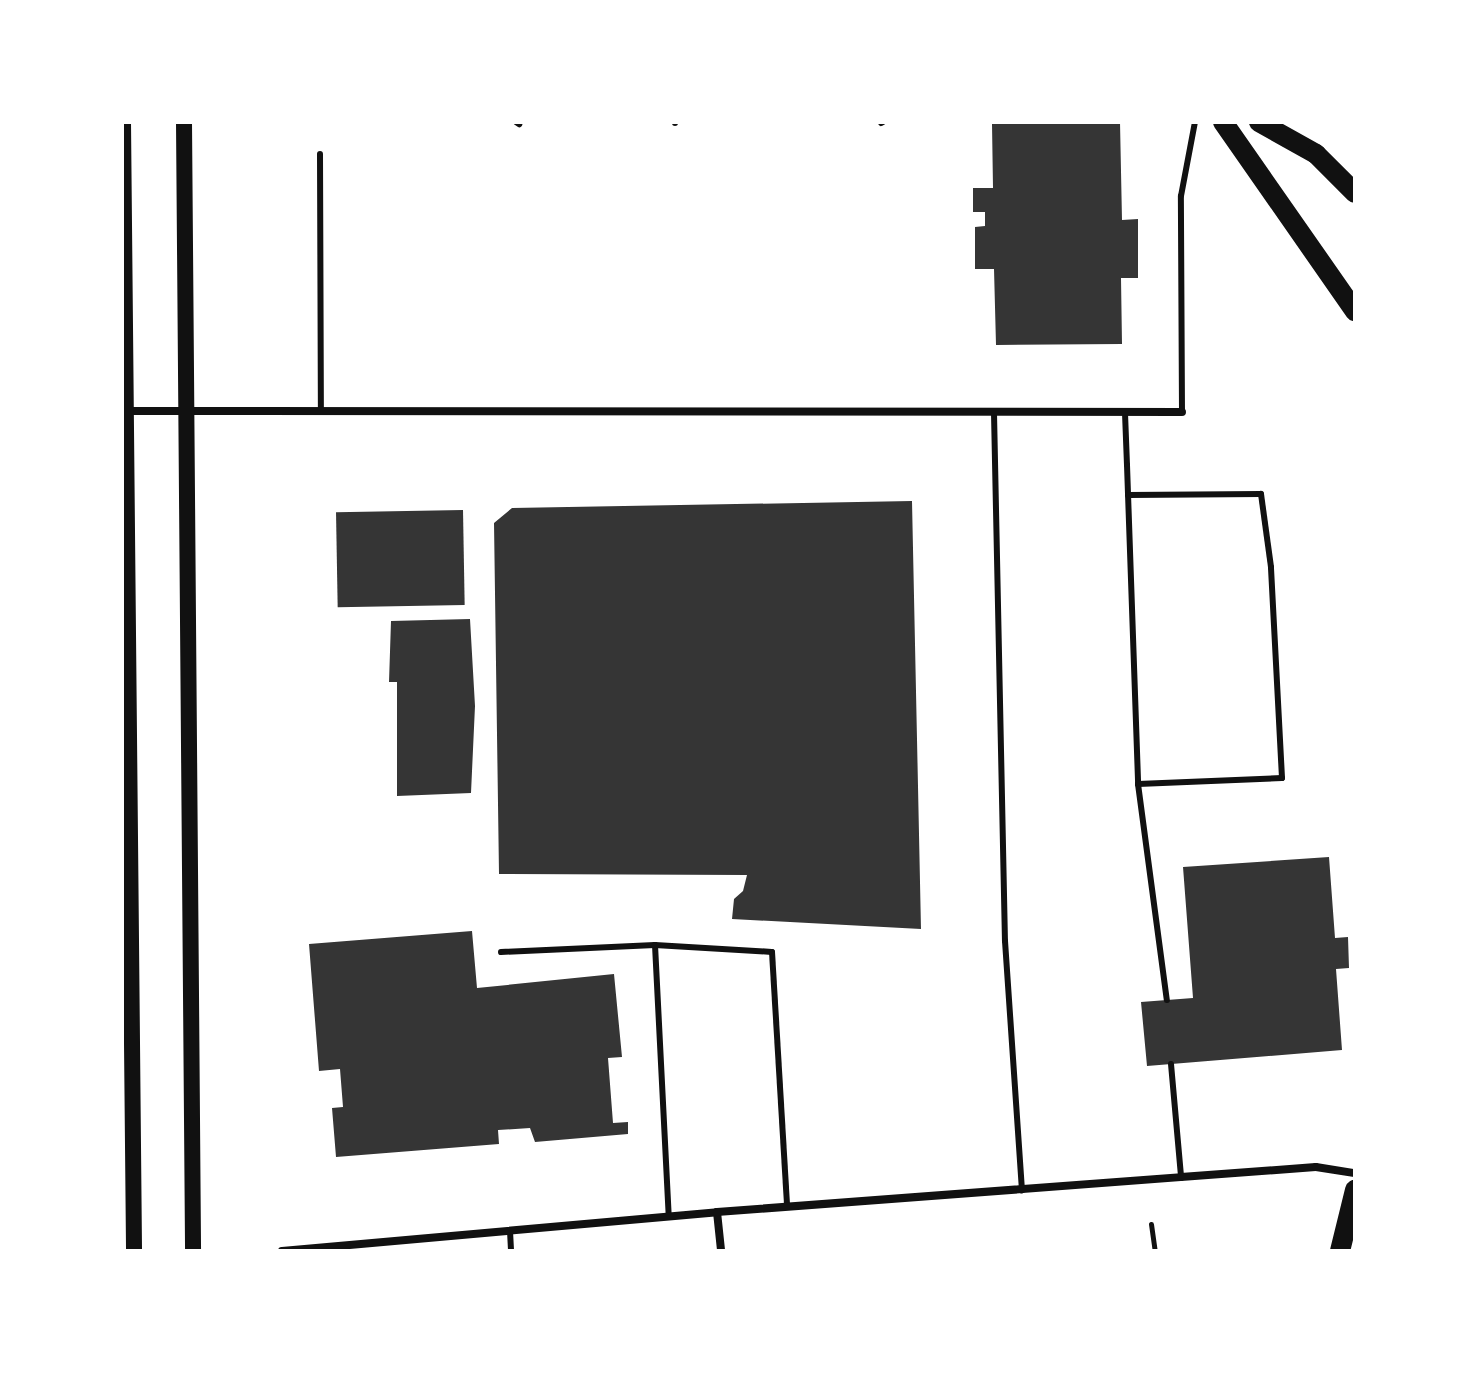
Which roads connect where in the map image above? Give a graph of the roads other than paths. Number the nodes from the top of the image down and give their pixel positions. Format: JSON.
{"nodes":[{"id":1,"x":123,"y":122,"type":"edge"},
{"id":2,"x":184,"y":122,"type":"edge"},
{"id":3,"x":1195,"y":122,"type":"edge"},
{"id":4,"x":1223,"y":122,"type":"edge"},
{"id":5,"x":1259,"y":122,"type":"edge"},
{"id":6,"x":320,"y":154,"type":"dead end"},
{"id":7,"x":1355,"y":193,"type":"edge"},
{"id":8,"x":1355,"y":311,"type":"edge"},
{"id":9,"x":189,"y":410,"type":"junction"},
{"id":10,"x":321,"y":410,"type":"junction"},
{"id":11,"x":124,"y":411,"type":"edge"},
{"id":12,"x":1182,"y":412,"type":"joint"},
{"id":13,"x":994,"y":413,"type":"junction"},
{"id":14,"x":1125,"y":413,"type":"junction"},
{"id":15,"x":1128,"y":495,"type":"junction"},
{"id":16,"x":1138,"y":784,"type":"junction"},
{"id":17,"x":126,"y":934,"type":"edge"},
{"id":18,"x":655,"y":945,"type":"junction"},
{"id":19,"x":501,"y":952,"type":"dead end"},
{"id":20,"x":1167,"y":1000,"type":"dead end"},
{"id":21,"x":1171,"y":1064,"type":"dead end"},
{"id":22,"x":1355,"y":1173,"type":"edge"},
{"id":23,"x":1181,"y":1177,"type":"junction"},
{"id":24,"x":1022,"y":1190,"type":"junction"},
{"id":25,"x":1355,"y":1190,"type":"edge"},
{"id":26,"x":787,"y":1207,"type":"junction"},
{"id":27,"x":717,"y":1212,"type":"junction"},
{"id":28,"x":669,"y":1217,"type":"junction"},
{"id":29,"x":510,"y":1231,"type":"junction"},
{"id":30,"x":363,"y":1247,"type":"edge"},
{"id":31,"x":134,"y":1251,"type":"edge"},
{"id":32,"x":193,"y":1251,"type":"edge"},
{"id":33,"x":282,"y":1251,"type":"edge"},
{"id":34,"x":511,"y":1251,"type":"edge"},
{"id":35,"x":721,"y":1251,"type":"edge"},
{"id":36,"x":1340,"y":1251,"type":"edge"}],
"edges":[{"from":1,"to":11,"type":"main road"},
{"from":2,"to":9,"type":"main road"},
{"from":3,"to":12,"type":"lane"},
{"from":4,"to":8,"type":"main road"},
{"from":5,"to":7,"type":"main road"},
{"from":6,"to":10,"type":"lane"},
{"from":9,"to":10,"type":"street"},
{"from":9,"to":11,"type":"street"},
{"from":9,"to":32,"type":"main road"},
{"from":10,"to":13,"type":"street"},
{"from":11,"to":17,"type":"main road"},
{"from":12,"to":14,"type":"street"},
{"from":13,"to":14,"type":"street"},
{"from":13,"to":24,"type":"lane"},
{"from":14,"to":15,"type":"lane"},
{"from":15,"to":16,"type":"lane"},
{"from":15,"to":16,"type":"lane"},
{"from":16,"to":20,"type":"lane"},
{"from":17,"to":31,"type":"main road"},
{"from":18,"to":19,"type":"lane"},
{"from":18,"to":26,"type":"lane"},
{"from":18,"to":28,"type":"lane"},
{"from":21,"to":23,"type":"lane"},
{"from":22,"to":23,"type":"street"},
{"from":23,"to":24,"type":"street"},
{"from":24,"to":26,"type":"street"},
{"from":25,"to":36,"type":"main road"},
{"from":26,"to":27,"type":"street"},
{"from":27,"to":28,"type":"street"},
{"from":27,"to":35,"type":"street"},
{"from":28,"to":29,"type":"street"},
{"from":29,"to":30,"type":"street"},
{"from":29,"to":34,"type":"lane"},
{"from":30,"to":33,"type":"street"}]}
